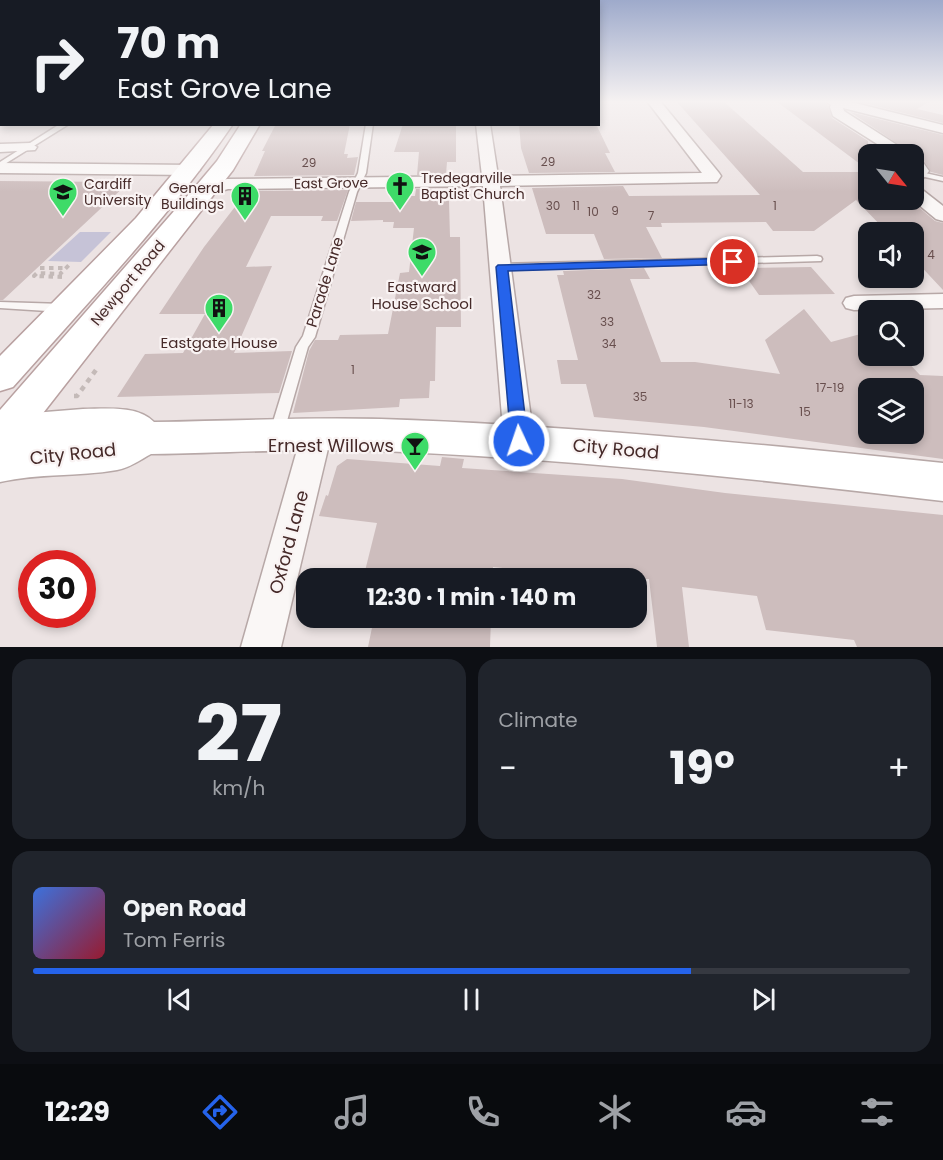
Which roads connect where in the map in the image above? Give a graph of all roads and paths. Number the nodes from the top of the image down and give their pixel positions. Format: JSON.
{"nodes":[{"id":1,"x":55,"y":131,"type":"edge"},
{"id":2,"x":221,"y":131,"type":"edge"},
{"id":3,"x":246,"y":131,"type":"edge"},
{"id":4,"x":369,"y":131,"type":"edge"},
{"id":5,"x":484,"y":131,"type":"edge"},
{"id":6,"x":677,"y":131,"type":"edge"},
{"id":7,"x":868,"y":131,"type":"edge"},
{"id":8,"x":888,"y":144,"type":"edge"},
{"id":9,"x":30,"y":147,"type":"junction"},
{"id":10,"x":0,"y":148,"type":"edge"},
{"id":11,"x":0,"y":167,"type":"edge"},
{"id":12,"x":924,"y":174,"type":"edge"},
{"id":13,"x":943,"y":179,"type":"edge"},
{"id":14,"x":492,"y":180,"type":"junction"},
{"id":15,"x":198,"y":181,"type":"junction"},
{"id":16,"x":357,"y":183,"type":"junction"},
{"id":17,"x":924,"y":200,"type":"edge"},
{"id":18,"x":943,"y":215,"type":"edge"},
{"id":19,"x":817,"y":259,"type":"dead end"},
{"id":20,"x":70,"y":264,"type":"dead end"},
{"id":21,"x":502,"y":267,"type":"junction"},
{"id":22,"x":40,"y":268,"type":"dead end"},
{"id":23,"x":65,"y":268,"type":"junction"},
{"id":24,"x":66,"y":292,"type":"junction"},
{"id":25,"x":943,"y":301,"type":"edge"},
{"id":26,"x":854,"y":303,"type":"dead end"},
{"id":27,"x":0,"y":305,"type":"edge"},
{"id":28,"x":0,"y":378,"type":"edge"},
{"id":29,"x":316,"y":436,"type":"junction"},
{"id":30,"x":275,"y":438,"type":"junction"},
{"id":31,"x":519,"y":441,"type":"junction"},
{"id":32,"x":0,"y":444,"type":"edge"},
{"id":33,"x":943,"y":482,"type":"edge"},
{"id":34,"x":261,"y":647,"type":"edge"}],
"edges":[{"from":1,"to":9,"type":"lane"},
{"from":2,"to":15,"type":"main road","name":"Newport Road"},
{"from":3,"to":15,"type":"main road","name":"Newport Road"},
{"from":4,"to":16,"type":"lane","name":"Parade Lane"},
{"from":5,"to":14,"type":"street"},
{"from":6,"to":14,"type":"street","name":"East Grove"},
{"from":7,"to":8,"type":"street"},
{"from":9,"to":10,"type":"street"},
{"from":9,"to":11,"type":"lane"},
{"from":11,"to":15,"type":"street","name":"East Grove"},
{"from":12,"to":13,"type":"lane"},
{"from":14,"to":16,"type":"street","name":"East Grove"},
{"from":14,"to":21,"type":"street"},
{"from":15,"to":16,"type":"street","name":"East Grove"},
{"from":15,"to":24,"type":"main road","name":"Newport Road"},
{"from":15,"to":32,"type":"main road","name":"Newport Road"},
{"from":16,"to":30,"type":"lane","name":"Parade Lane"},
{"from":17,"to":18,"type":"street"},
{"from":19,"to":21,"type":"lane"},
{"from":20,"to":23,"type":"path"},
{"from":21,"to":31,"type":"street"},
{"from":22,"to":23,"type":"path"},
{"from":23,"to":24,"type":"path"},
{"from":24,"to":27,"type":"lane"},
{"from":24,"to":28,"type":"main road","name":"Newport Road"},
{"from":25,"to":26,"type":"street"},
{"from":29,"to":30,"type":"main road","name":"City Road"},
{"from":29,"to":31,"type":"main road","name":"City Road"},
{"from":29,"to":34,"type":"street","name":"Oxford Lane"},
{"from":30,"to":32,"type":"main road","name":"City Road"},
{"from":31,"to":33,"type":"main road","name":"City Road"}]}
